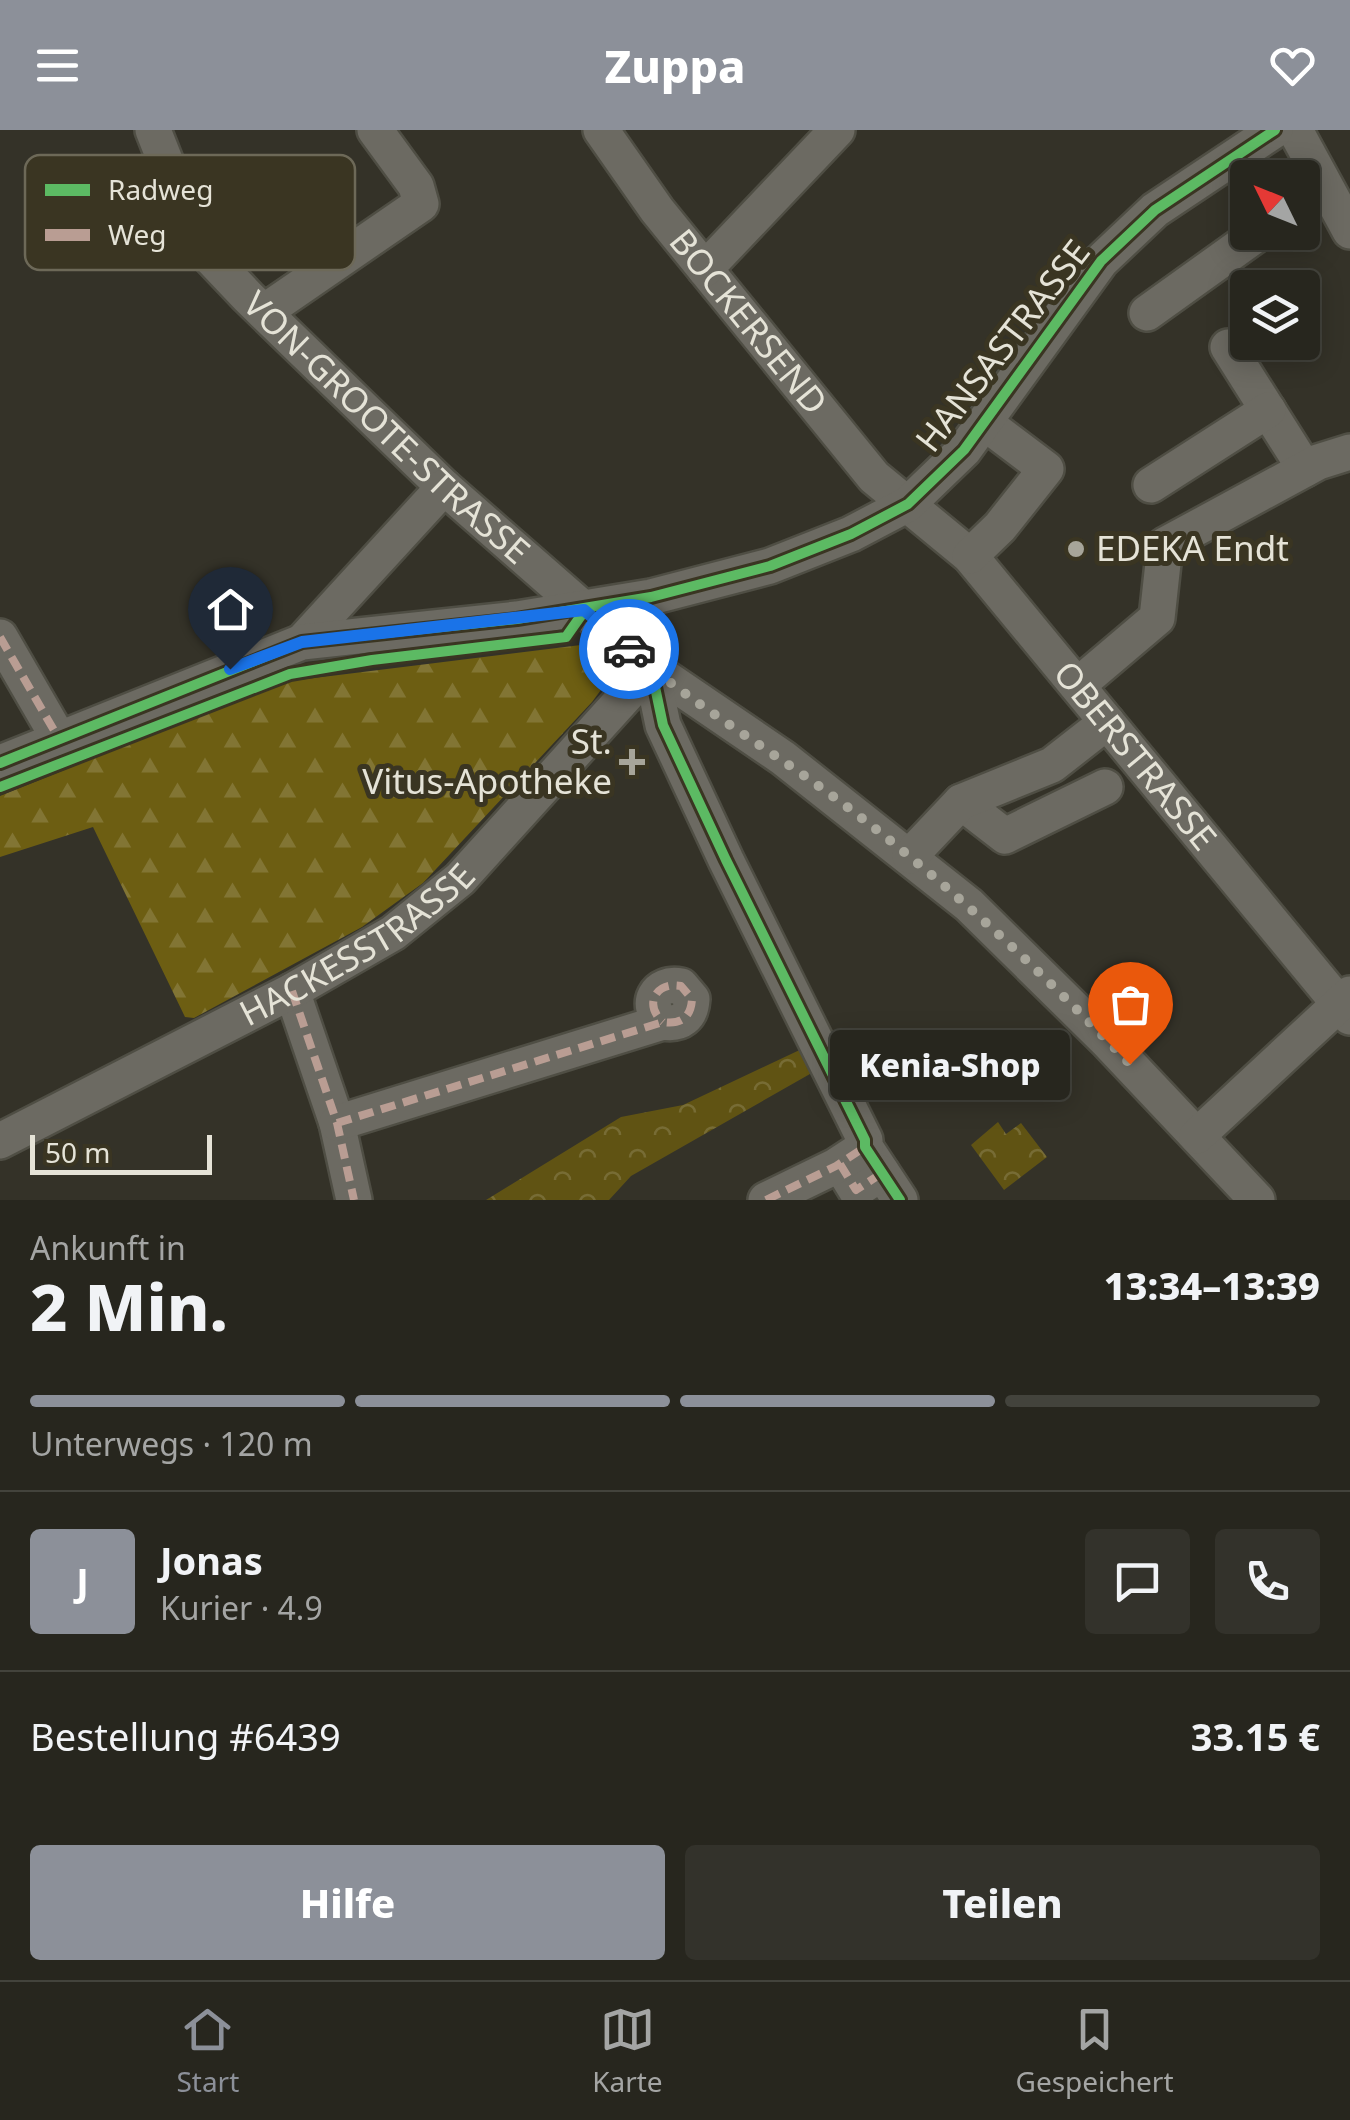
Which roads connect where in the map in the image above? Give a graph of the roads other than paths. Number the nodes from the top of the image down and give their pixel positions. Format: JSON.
{"nodes":[{"id":1,"x":153,"y":130,"type":"edge"},
{"id":2,"x":375,"y":130,"type":"edge"},
{"id":3,"x":601,"y":130,"type":"edge"},
{"id":4,"x":836,"y":130,"type":"edge"},
{"id":5,"x":1275,"y":130,"type":"edge"},
{"id":6,"x":1295,"y":130,"type":"edge"},
{"id":7,"x":163,"y":155,"type":"edge"},
{"id":8,"x":1326,"y":190,"type":"edge"},
{"id":9,"x":1350,"y":230,"type":"edge"},
{"id":10,"x":355,"y":249,"type":"edge"},
{"id":11,"x":1235,"y":250,"type":"edge"},
{"id":12,"x":705,"y":269,"type":"junction"},
{"id":13,"x":222,"y":270,"type":"edge"},
{"id":14,"x":325,"y":270,"type":"edge"},
{"id":15,"x":264,"y":312,"type":"junction"},
{"id":16,"x":1147,"y":312,"type":"dead end"},
{"id":17,"x":1228,"y":347,"type":"dead end"},
{"id":18,"x":1268,"y":410,"type":"junction"},
{"id":19,"x":984,"y":422,"type":"junction"},
{"id":20,"x":1350,"y":452,"type":"edge"},
{"id":21,"x":1305,"y":469,"type":"junction"},
{"id":22,"x":1151,"y":485,"type":"dead end"},
{"id":23,"x":444,"y":487,"type":"junction"},
{"id":24,"x":908,"y":504,"type":"junction"},
{"id":25,"x":970,"y":556,"type":"junction"},
{"id":26,"x":584,"y":610,"type":"junction"},
{"id":27,"x":0,"y":637,"type":"edge"},
{"id":28,"x":302,"y":642,"type":"junction"},
{"id":29,"x":651,"y":668,"type":"junction"},
{"id":30,"x":1078,"y":685,"type":"junction"},
{"id":31,"x":1108,"y":722,"type":"junction"},
{"id":32,"x":59,"y":738,"type":"junction"},
{"id":33,"x":0,"y":763,"type":"edge"},
{"id":34,"x":1105,"y":787,"type":"dead end"},
{"id":35,"x":962,"y":802,"type":"junction"},
{"id":36,"x":910,"y":856,"type":"junction"},
{"id":37,"x":292,"y":991,"type":"junction"},
{"id":38,"x":1346,"y":1004,"type":"edge"},
{"id":39,"x":663,"y":1022,"type":"dead end"},
{"id":40,"x":336,"y":1124,"type":"junction"},
{"id":41,"x":1197,"y":1136,"type":"junction"},
{"id":42,"x":0,"y":1140,"type":"edge"},
{"id":43,"x":872,"y":1171,"type":"edge"},
{"id":44,"x":354,"y":1200,"type":"edge"},
{"id":45,"x":766,"y":1200,"type":"edge"},
{"id":46,"x":1256,"y":1200,"type":"edge"}],
"edges":[{"from":1,"to":7,"type":"street","name":"VON-GROOTE-STRASSE"},
{"from":2,"to":10,"type":"street"},
{"from":3,"to":12,"type":"street","name":"BOCKERSEND"},
{"from":4,"to":12,"type":"street"},
{"from":5,"to":19,"type":"street","name":"HANSASTRASSE"},
{"from":6,"to":8,"type":"street"},
{"from":8,"to":9,"type":"street"},
{"from":11,"to":16,"type":"street"},
{"from":12,"to":24,"type":"street","name":"BOCKERSEND"},
{"from":13,"to":15,"type":"street","name":"VON-GROOTE-STRASSE"},
{"from":14,"to":15,"type":"street"},
{"from":15,"to":23,"type":"street","name":"VON-GROOTE-STRASSE"},
{"from":17,"to":18,"type":"street"},
{"from":18,"to":21,"type":"street"},
{"from":18,"to":22,"type":"street"},
{"from":19,"to":24,"type":"street","name":"HANSASTRASSE"},
{"from":19,"to":25,"type":"street"},
{"from":20,"to":21,"type":"street"},
{"from":21,"to":30,"type":"street"},
{"from":23,"to":26,"type":"street","name":"VON-GROOTE-STRASSE"},
{"from":23,"to":28,"type":"street"},
{"from":24,"to":25,"type":"street","name":"OBERSTRASSE"},
{"from":24,"to":26,"type":"street","name":"HANSASTRASSE"},
{"from":25,"to":30,"type":"street","name":"OBERSTRASSE"},
{"from":26,"to":28,"type":"street","name":"HANSASTRASSE"},
{"from":26,"to":29,"type":"street","name":"VON-GROOTE-STRASSE"},
{"from":27,"to":32,"type":"street"},
{"from":28,"to":32,"type":"street"},
{"from":29,"to":36,"type":"street","name":"VON-GROOTE-STRASSE"},
{"from":29,"to":37,"type":"street","name":"HACKESSTRASSE"},
{"from":29,"to":43,"type":"street"},
{"from":30,"to":31,"type":"street","name":"OBERSTRASSE"},
{"from":31,"to":35,"type":"street"},
{"from":31,"to":38,"type":"street","name":"OBERSTRASSE"},
{"from":32,"to":33,"type":"street"},
{"from":34,"to":35,"type":"street"},
{"from":35,"to":36,"type":"street"},
{"from":36,"to":41,"type":"street","name":"VON-GROOTE-STRASSE"},
{"from":37,"to":40,"type":"street"},
{"from":37,"to":42,"type":"street","name":"HACKESSTRASSE"},
{"from":38,"to":41,"type":"street"},
{"from":39,"to":40,"type":"street"},
{"from":40,"to":44,"type":"street"},
{"from":41,"to":46,"type":"street","name":"VON-GROOTE-STRASSE"},
{"from":43,"to":45,"type":"street"}]}
